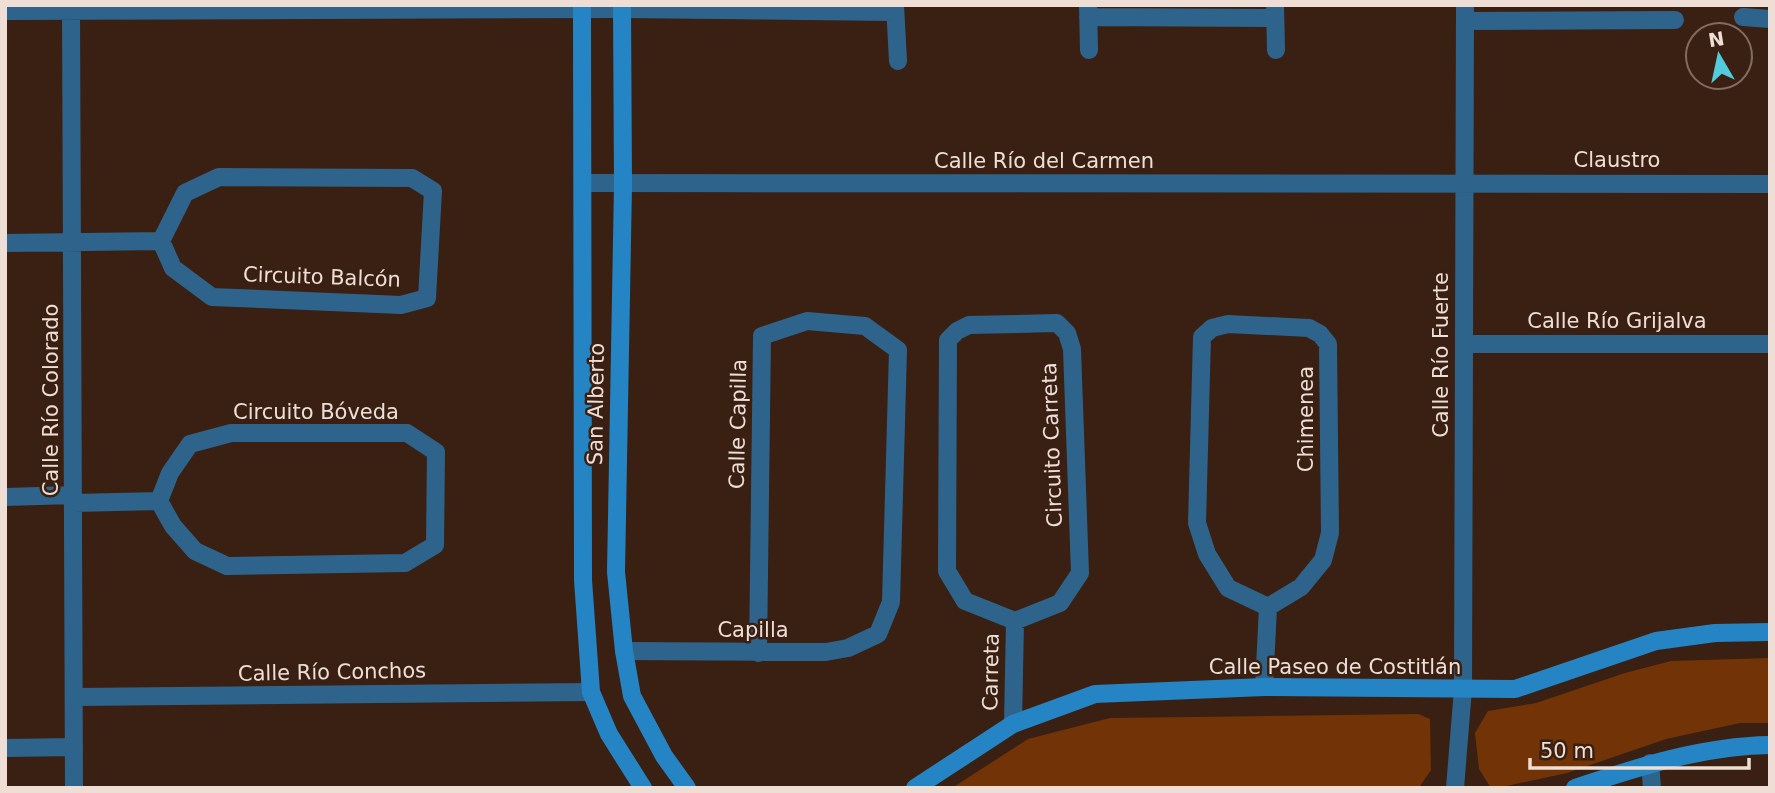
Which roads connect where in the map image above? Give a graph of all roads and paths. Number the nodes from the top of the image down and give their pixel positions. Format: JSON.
{"nodes":[{"id":1,"x":582,"y":7,"type":"edge"},
{"id":2,"x":622,"y":7,"type":"edge"},
{"id":3,"x":72,"y":8,"type":"edge"},
{"id":4,"x":895,"y":9,"type":"edge"},
{"id":5,"x":5,"y":11,"type":"edge"},
{"id":6,"x":1088,"y":11,"type":"edge"},
{"id":7,"x":1275,"y":12,"type":"edge"},
{"id":8,"x":1600,"y":12,"type":"edge"},
{"id":9,"x":1465,"y":13,"type":"edge"},
{"id":10,"x":1743,"y":17,"type":"dead end"},
{"id":11,"x":1770,"y":19,"type":"edge"},
{"id":12,"x":1675,"y":20,"type":"dead end"},
{"id":13,"x":1089,"y":50,"type":"dead end"},
{"id":14,"x":1276,"y":51,"type":"dead end"},
{"id":15,"x":898,"y":61,"type":"dead end"},
{"id":16,"x":583,"y":183,"type":"junction"},
{"id":17,"x":1465,"y":183,"type":"junction"},
{"id":18,"x":1770,"y":184,"type":"edge"},
{"id":19,"x":623,"y":185,"type":"junction"},
{"id":20,"x":161,"y":241,"type":"junction"},
{"id":21,"x":5,"y":243,"type":"edge"},
{"id":22,"x":73,"y":243,"type":"junction"},
{"id":23,"x":1464,"y":344,"type":"junction"},
{"id":24,"x":1770,"y":344,"type":"edge"},
{"id":25,"x":5,"y":497,"type":"edge"},
{"id":26,"x":74,"y":499,"type":"junction"},
{"id":27,"x":159,"y":501,"type":"junction"},
{"id":28,"x":1268,"y":607,"type":"junction"},
{"id":29,"x":1014,"y":621,"type":"junction"},
{"id":30,"x":1770,"y":632,"type":"edge"},
{"id":31,"x":878,"y":634,"type":"joint"},
{"id":32,"x":624,"y":651,"type":"junction"},
{"id":33,"x":758,"y":653,"type":"junction"},
{"id":34,"x":1264,"y":687,"type":"junction"},
{"id":35,"x":1463,"y":689,"type":"junction"},
{"id":36,"x":591,"y":692,"type":"junction"},
{"id":37,"x":74,"y":697,"type":"junction"},
{"id":38,"x":1013,"y":724,"type":"junction"},
{"id":39,"x":1770,"y":746,"type":"edge"},
{"id":40,"x":74,"y":747,"type":"junction"},
{"id":41,"x":5,"y":748,"type":"edge"},
{"id":42,"x":1650,"y":763,"type":"junction"},
{"id":43,"x":75,"y":788,"type":"edge"},
{"id":44,"x":643,"y":788,"type":"edge"},
{"id":45,"x":687,"y":788,"type":"edge"},
{"id":46,"x":915,"y":788,"type":"edge"},
{"id":47,"x":1455,"y":788,"type":"edge"},
{"id":48,"x":1575,"y":788,"type":"edge"},
{"id":49,"x":1652,"y":788,"type":"edge"}],
"edges":[{"from":1,"to":2,"type":"street"},
{"from":1,"to":3,"type":"street"},
{"from":1,"to":16,"type":"street","name":"San Alberto"},
{"from":2,"to":4,"type":"street"},
{"from":2,"to":19,"type":"street","name":"San Alberto"},
{"from":3,"to":5,"type":"street"},
{"from":3,"to":22,"type":"street","name":"Calle Río Colorado"},
{"from":4,"to":15,"type":"street"},
{"from":6,"to":7,"type":"street"},
{"from":6,"to":13,"type":"street"},
{"from":7,"to":14,"type":"street"},
{"from":8,"to":9,"type":"street"},
{"from":8,"to":12,"type":"street"},
{"from":9,"to":17,"type":"street","name":"Calle Río Fuerte"},
{"from":10,"to":11,"type":"street"},
{"from":16,"to":19,"type":"street","name":"Calle Río del Carmen"},
{"from":16,"to":36,"type":"street","name":"San Alberto"},
{"from":17,"to":18,"type":"street","name":"Claustro"},
{"from":17,"to":19,"type":"street","name":"Calle Río del Carmen"},
{"from":17,"to":23,"type":"street","name":"Calle Río Fuerte"},
{"from":19,"to":32,"type":"street","name":"San Alberto"},
{"from":20,"to":20,"type":"street","name":"Circuito Balcón"},
{"from":20,"to":22,"type":"street"},
{"from":21,"to":22,"type":"street"},
{"from":22,"to":26,"type":"street","name":"Calle Río Colorado"},
{"from":23,"to":24,"type":"street","name":"Calle Río Grijalva"},
{"from":23,"to":35,"type":"street","name":"Calle Río Fuerte"},
{"from":25,"to":26,"type":"street"},
{"from":26,"to":27,"type":"street"},
{"from":26,"to":37,"type":"street","name":"Calle Río Colorado"},
{"from":27,"to":27,"type":"street","name":"Circuito Bóveda"},
{"from":28,"to":28,"type":"street","name":"Chimenea"},
{"from":28,"to":34,"type":"street"},
{"from":29,"to":29,"type":"street","name":"Circuito Carreta"},
{"from":29,"to":38,"type":"street","name":"Carreta"},
{"from":30,"to":35,"type":"street","name":"Calle Paseo de Costitlán"},
{"from":31,"to":33,"type":"street","name":"Capilla"},
{"from":31,"to":33,"type":"street","name":"Calle Capilla"},
{"from":32,"to":33,"type":"street","name":"Capilla"},
{"from":32,"to":45,"type":"street","name":"San Alberto"},
{"from":34,"to":35,"type":"street","name":"Calle Paseo de Costitlán"},
{"from":34,"to":38,"type":"street","name":"Calle Paseo de Costitlán"},
{"from":35,"to":47,"type":"street","name":"Calle Río Fuerte"},
{"from":36,"to":37,"type":"street","name":"Calle Río Conchos"},
{"from":36,"to":44,"type":"street","name":"San Alberto"},
{"from":37,"to":40,"type":"street","name":"Calle Río Colorado"},
{"from":38,"to":46,"type":"street","name":"Calle Paseo de Costitlán"},
{"from":39,"to":42,"type":"street"},
{"from":40,"to":41,"type":"street"},
{"from":40,"to":43,"type":"street","name":"Calle Río Colorado"},
{"from":42,"to":48,"type":"street"},
{"from":42,"to":49,"type":"street"}]}
